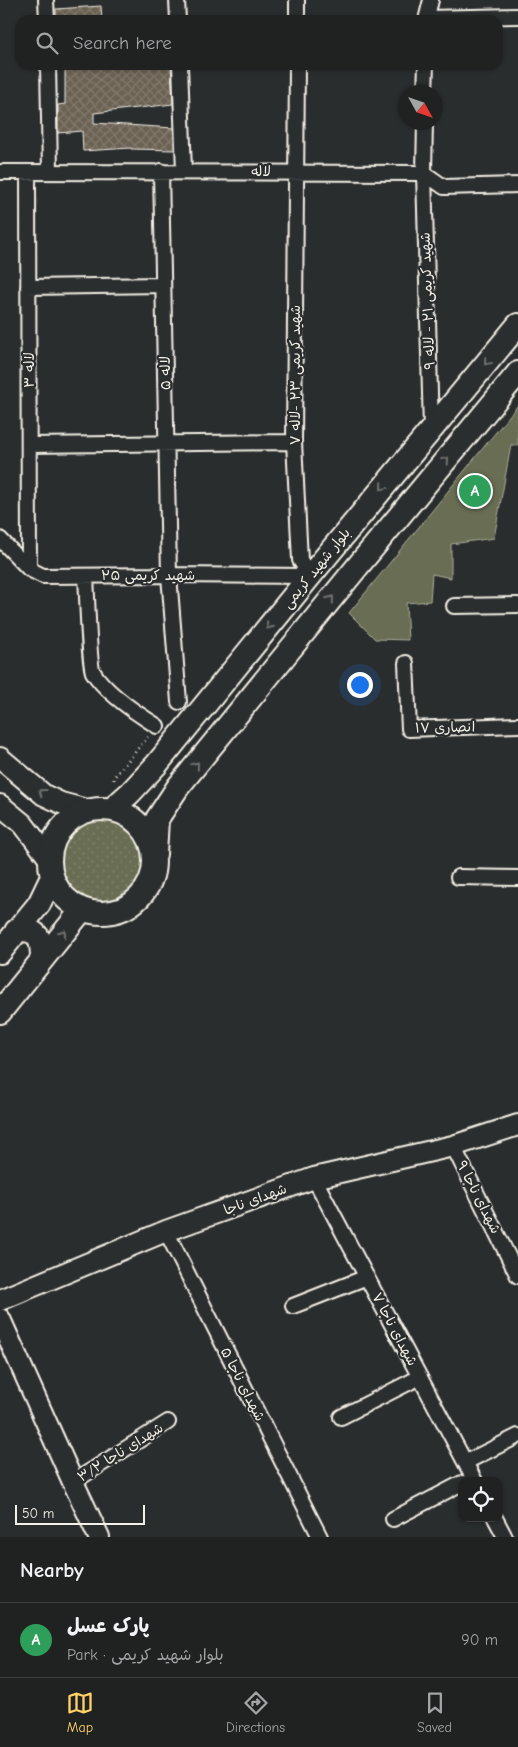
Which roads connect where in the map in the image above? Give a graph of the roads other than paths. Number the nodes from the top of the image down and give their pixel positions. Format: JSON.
{"nodes":[{"id":1,"x":46,"y":0,"type":"edge"},
{"id":2,"x":177,"y":0,"type":"edge"},
{"id":3,"x":297,"y":0,"type":"edge"},
{"id":4,"x":431,"y":0,"type":"edge"},
{"id":5,"x":47,"y":15,"type":"edge"},
{"id":6,"x":178,"y":15,"type":"edge"},
{"id":7,"x":297,"y":15,"type":"edge"},
{"id":8,"x":427,"y":15,"type":"edge"},
{"id":9,"x":503,"y":16,"type":"edge"},
{"id":10,"x":518,"y":16,"type":"edge"},
{"id":11,"x":48,"y":70,"type":"edge"},
{"id":12,"x":180,"y":70,"type":"edge"},
{"id":13,"x":296,"y":70,"type":"edge"},
{"id":14,"x":426,"y":70,"type":"edge"},
{"id":15,"x":425,"y":85,"type":"edge"},
{"id":16,"x":425,"y":130,"type":"edge"},
{"id":17,"x":50,"y":171,"type":"junction"},
{"id":18,"x":161,"y":171,"type":"junction"},
{"id":19,"x":184,"y":171,"type":"junction"},
{"id":20,"x":296,"y":171,"type":"junction"},
{"id":21,"x":0,"y":172,"type":"edge"},
{"id":22,"x":28,"y":172,"type":"junction"},
{"id":23,"x":424,"y":173,"type":"junction"},
{"id":24,"x":518,"y":185,"type":"edge"},
{"id":25,"x":28,"y":286,"type":"junction"},
{"id":26,"x":163,"y":286,"type":"junction"},
{"id":27,"x":518,"y":324,"type":"edge"},
{"id":28,"x":518,"y":374,"type":"edge"},
{"id":29,"x":431,"y":429,"type":"junction"},
{"id":30,"x":294,"y":442,"type":"junction"},
{"id":31,"x":167,"y":443,"type":"junction"},
{"id":32,"x":29,"y":444,"type":"junction"},
{"id":33,"x":0,"y":539,"type":"edge"},
{"id":34,"x":29,"y":569,"type":"junction"},
{"id":35,"x":169,"y":574,"type":"junction"},
{"id":36,"x":86,"y":576,"type":"junction"},
{"id":37,"x":310,"y":576,"type":"junction"},
{"id":38,"x":518,"y":604,"type":"edge"},
{"id":39,"x":454,"y":606,"type":"dead end"},
{"id":40,"x":406,"y":662,"type":"dead end"},
{"id":41,"x":179,"y":702,"type":"dead end"},
{"id":42,"x":518,"y":725,"type":"edge"},
{"id":43,"x":157,"y":726,"type":"dead end"},
{"id":44,"x":0,"y":758,"type":"edge"},
{"id":45,"x":157,"y":764,"type":"junction"},
{"id":46,"x":178,"y":787,"type":"junction"},
{"id":47,"x":0,"y":805,"type":"edge"},
{"id":48,"x":112,"y":809,"type":"junction"},
{"id":49,"x":87,"y":810,"type":"junction"},
{"id":50,"x":155,"y":854,"type":"junction"},
{"id":51,"x":51,"y":869,"type":"junction"},
{"id":52,"x":458,"y":877,"type":"dead end"},
{"id":53,"x":518,"y":878,"type":"edge"},
{"id":54,"x":82,"y":910,"type":"junction"},
{"id":55,"x":16,"y":931,"type":"junction"},
{"id":56,"x":0,"y":952,"type":"edge"},
{"id":57,"x":42,"y":959,"type":"junction"},
{"id":58,"x":0,"y":1012,"type":"edge"},
{"id":59,"x":518,"y":1125,"type":"edge"},
{"id":60,"x":453,"y":1146,"type":"junction"},
{"id":61,"x":314,"y":1178,"type":"junction"},
{"id":62,"x":166,"y":1231,"type":"junction"},
{"id":63,"x":518,"y":1276,"type":"edge"},
{"id":64,"x":367,"y":1277,"type":"junction"},
{"id":65,"x":0,"y":1300,"type":"edge"},
{"id":66,"x":293,"y":1306,"type":"dead end"},
{"id":67,"x":0,"y":1319,"type":"edge"},
{"id":68,"x":420,"y":1378,"type":"junction"},
{"id":69,"x":341,"y":1417,"type":"dead end"},
{"id":70,"x":168,"y":1422,"type":"dead end"},
{"id":71,"x":518,"y":1436,"type":"edge"},
{"id":72,"x":466,"y":1462,"type":"junction"},
{"id":73,"x":468,"y":1477,"type":"edge"},
{"id":74,"x":73,"y":1482,"type":"junction"},
{"id":75,"x":458,"y":1486,"type":"edge"},
{"id":76,"x":393,"y":1519,"type":"dead end"},
{"id":77,"x":497,"y":1522,"type":"edge"},
{"id":78,"x":96,"y":1536,"type":"edge"},
{"id":79,"x":320,"y":1537,"type":"edge"},
{"id":80,"x":505,"y":1537,"type":"edge"}],
"edges":[{"from":1,"to":5,"type":"street"},
{"from":2,"to":6,"type":"street"},
{"from":3,"to":7,"type":"street"},
{"from":4,"to":8,"type":"street"},
{"from":9,"to":10,"type":"street"},
{"from":11,"to":17,"type":"street"},
{"from":12,"to":19,"type":"street"},
{"from":13,"to":20,"type":"street","name":"شهید کریمی ۲۳ -لاله ۷"},
{"from":14,"to":15,"type":"street"},
{"from":16,"to":23,"type":"street","name":"شهید کریمی ۲۱ - لاله ۹"},
{"from":17,"to":18,"type":"street","name":"لاله"},
{"from":17,"to":22,"type":"street","name":"لاله"},
{"from":18,"to":19,"type":"street","name":"لاله"},
{"from":18,"to":26,"type":"street","name":"لاله ۵"},
{"from":19,"to":20,"type":"street","name":"لاله"},
{"from":20,"to":23,"type":"street","name":"لاله"},
{"from":20,"to":30,"type":"street","name":"شهید کریمی ۲۳ -لاله ۷"},
{"from":21,"to":22,"type":"street","name":"لاله"},
{"from":22,"to":25,"type":"street","name":"لاله ۳"},
{"from":23,"to":24,"type":"street"},
{"from":23,"to":29,"type":"street","name":"شهید کریمی ۲۱ - لاله ۹"},
{"from":25,"to":26,"type":"street"},
{"from":25,"to":32,"type":"street","name":"لاله ۳"},
{"from":26,"to":31,"type":"street","name":"لاله ۵"},
{"from":27,"to":29,"type":"main road","name":"بلوار شهید کریمی","one_way":true},
{"from":46,"to":28,"type":"main road","one_way":true},
{"from":29,"to":37,"type":"main road","name":"بلوار شهید کریمی","one_way":true},
{"from":30,"to":31,"type":"street"},
{"from":30,"to":37,"type":"street","name":"شهید کریمی ۲۳ -لاله ۷"},
{"from":31,"to":32,"type":"street"},
{"from":31,"to":35,"type":"street","name":"لاله ۵"},
{"from":32,"to":34,"type":"street","name":"لاله ۳"},
{"from":33,"to":34,"type":"street","name":"شهید کریمی ۲۵"},
{"from":34,"to":36,"type":"street","name":"شهید کریمی ۲۵"},
{"from":35,"to":36,"type":"street","name":"شهید کریمی ۲۵"},
{"from":35,"to":37,"type":"street","name":"شهید کریمی ۲۵"},
{"from":35,"to":41,"type":"street","name":"لاله ۵"},
{"from":36,"to":43,"type":"street"},
{"from":37,"to":45,"type":"main road","name":"بلوار شهید کریمی","one_way":true},
{"from":38,"to":39,"type":"street"},
{"from":40,"to":42,"type":"street","name":"انصاری ۱۷"},
{"from":49,"to":44,"type":"main road","one_way":true},
{"from":45,"to":46,"type":"main road"},
{"from":45,"to":48,"type":"main road","name":"بلوار شهید کریمی"},
{"from":46,"to":50,"type":"main road"},
{"from":47,"to":51,"type":"main road"},
{"from":48,"to":49,"type":"main road"},
{"from":48,"to":50,"type":"main road"},
{"from":49,"to":51,"type":"main road"},
{"from":50,"to":54,"type":"main road"},
{"from":51,"to":54,"type":"main road"},
{"from":51,"to":55,"type":"main road"},
{"from":52,"to":53,"type":"street"},
{"from":57,"to":54,"type":"main road","one_way":true},
{"from":55,"to":56,"type":"main road"},
{"from":55,"to":57,"type":"main road"},
{"from":57,"to":58,"type":"main road"},
{"from":59,"to":60,"type":"main road","name":"شهدای ناجا"},
{"from":60,"to":61,"type":"main road","name":"شهدای ناجا"},
{"from":60,"to":63,"type":"street","name":"شهدای ناجا ۹"},
{"from":61,"to":62,"type":"main road","name":"شهدای ناجا"},
{"from":61,"to":64,"type":"street","name":"شهدای ناجا ۷"},
{"from":62,"to":65,"type":"main road","name":"شهدای ناجا"},
{"from":62,"to":79,"type":"street","name":"شهدای ناجا ۵"},
{"from":64,"to":66,"type":"street"},
{"from":64,"to":68,"type":"street","name":"شهدای ناجا ۷"},
{"from":67,"to":74,"type":"main road"},
{"from":68,"to":69,"type":"street"},
{"from":68,"to":72,"type":"street","name":"شهدای ناجا ۷"},
{"from":70,"to":74,"type":"street","name":"شهدای ناجا ۳/۲"},
{"from":71,"to":72,"type":"street"},
{"from":72,"to":73,"type":"street","name":"شهدای ناجا ۷"},
{"from":74,"to":78,"type":"main road"},
{"from":75,"to":76,"type":"street"},
{"from":77,"to":80,"type":"street"}]}
